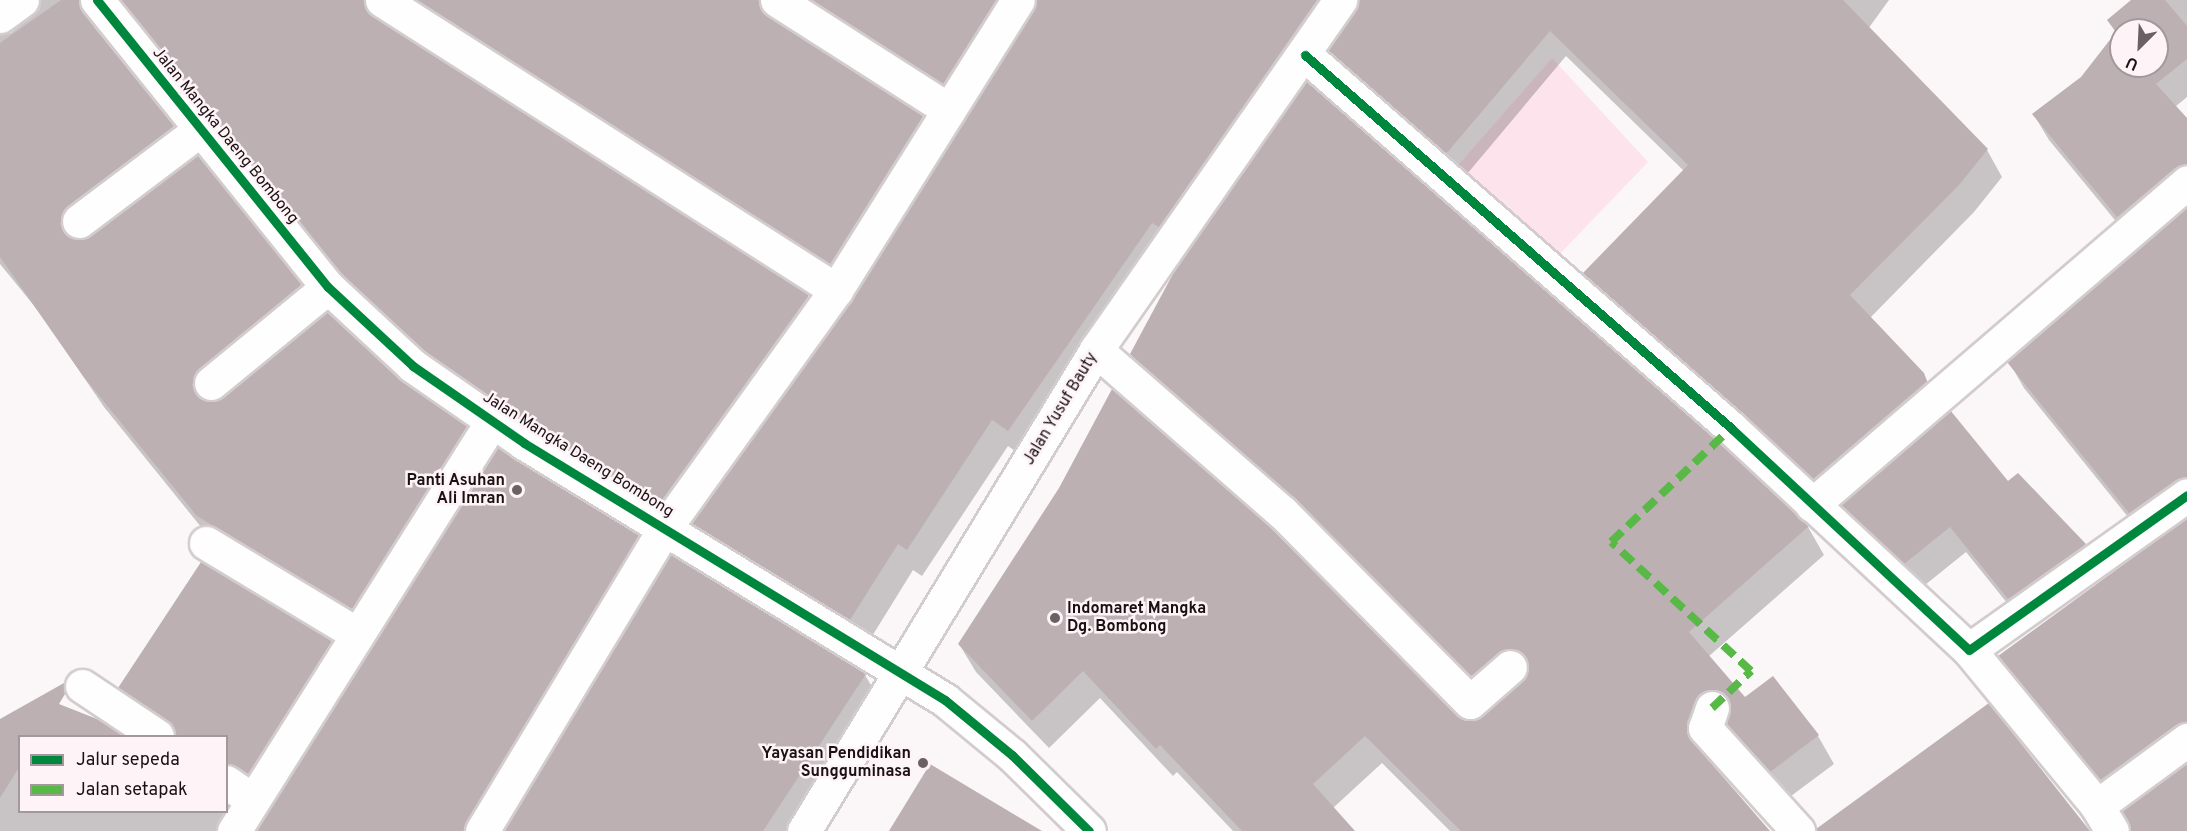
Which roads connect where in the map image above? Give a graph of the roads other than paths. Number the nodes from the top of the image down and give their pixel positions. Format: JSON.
{"nodes":[{"id":1,"x":22,"y":0,"type":"edge"},
{"id":2,"x":97,"y":0,"type":"edge"},
{"id":3,"x":381,"y":0,"type":"edge"},
{"id":4,"x":777,"y":0,"type":"edge"},
{"id":5,"x":1018,"y":0,"type":"edge"},
{"id":6,"x":1340,"y":0,"type":"edge"},
{"id":7,"x":0,"y":16,"type":"edge"},
{"id":8,"x":1305,"y":55,"type":"junction"},
{"id":9,"x":949,"y":110,"type":"junction"},
{"id":10,"x":201,"y":129,"type":"junction"},
{"id":11,"x":2187,"y":182,"type":"edge"},
{"id":12,"x":79,"y":220,"type":"dead end"},
{"id":13,"x":328,"y":287,"type":"junction"},
{"id":14,"x":836,"y":290,"type":"junction"},
{"id":15,"x":1096,"y":350,"type":"junction"},
{"id":16,"x":211,"y":383,"type":"dead end"},
{"id":17,"x":493,"y":420,"type":"junction"},
{"id":18,"x":2187,"y":495,"type":"edge"},
{"id":19,"x":1812,"y":505,"type":"junction"},
{"id":20,"x":665,"y":528,"type":"junction"},
{"id":21,"x":206,"y":543,"type":"dead end"},
{"id":22,"x":357,"y":634,"type":"junction"},
{"id":23,"x":1969,"y":650,"type":"junction"},
{"id":24,"x":1510,"y":667,"type":"dead end"},
{"id":25,"x":904,"y":673,"type":"junction"},
{"id":26,"x":82,"y":686,"type":"dead end"},
{"id":27,"x":1712,"y":708,"type":"dead end"},
{"id":28,"x":156,"y":735,"type":"edge"},
{"id":29,"x":2187,"y":740,"type":"edge"},
{"id":30,"x":228,"y":783,"type":"edge"},
{"id":31,"x":253,"y":800,"type":"junction"},
{"id":32,"x":2105,"y":818,"type":"edge"},
{"id":33,"x":234,"y":831,"type":"edge"},
{"id":34,"x":482,"y":831,"type":"edge"},
{"id":35,"x":804,"y":831,"type":"edge"},
{"id":36,"x":1089,"y":831,"type":"edge"},
{"id":37,"x":1798,"y":831,"type":"edge"}],
"edges":[{"from":1,"to":7,"type":"street"},
{"from":2,"to":10,"type":"street","name":"Jalan Mangka Daeng Bombong"},
{"from":3,"to":14,"type":"street"},
{"from":4,"to":9,"type":"street"},
{"from":5,"to":9,"type":"street"},
{"from":6,"to":8,"type":"street","name":"Jalan Yusuf Bauty"},
{"from":8,"to":15,"type":"street","name":"Jalan Yusuf Bauty"},
{"from":8,"to":19,"type":"street"},
{"from":9,"to":14,"type":"street"},
{"from":10,"to":12,"type":"street"},
{"from":10,"to":13,"type":"street","name":"Jalan Mangka Daeng Bombong"},
{"from":11,"to":19,"type":"street"},
{"from":13,"to":16,"type":"street"},
{"from":13,"to":17,"type":"street","name":"Jalan Mangka Daeng Bombong"},
{"from":14,"to":20,"type":"street"},
{"from":15,"to":24,"type":"street"},
{"from":15,"to":25,"type":"street","name":"Jalan Yusuf Bauty"},
{"from":17,"to":20,"type":"street","name":"Jalan Mangka Daeng Bombong"},
{"from":17,"to":22,"type":"street"},
{"from":18,"to":23,"type":"street"},
{"from":19,"to":23,"type":"street"},
{"from":20,"to":25,"type":"street","name":"Jalan Mangka Daeng Bombong"},
{"from":20,"to":34,"type":"street"},
{"from":21,"to":22,"type":"street"},
{"from":22,"to":31,"type":"street"},
{"from":23,"to":32,"type":"street"},
{"from":25,"to":35,"type":"street","name":"Jalan Yusuf Bauty"},
{"from":25,"to":36,"type":"street","name":"Jalan Mangka Daeng Bombong"},
{"from":26,"to":28,"type":"street"},
{"from":27,"to":37,"type":"street"},
{"from":29,"to":32,"type":"street"},
{"from":30,"to":31,"type":"street"},
{"from":31,"to":33,"type":"street"}]}
